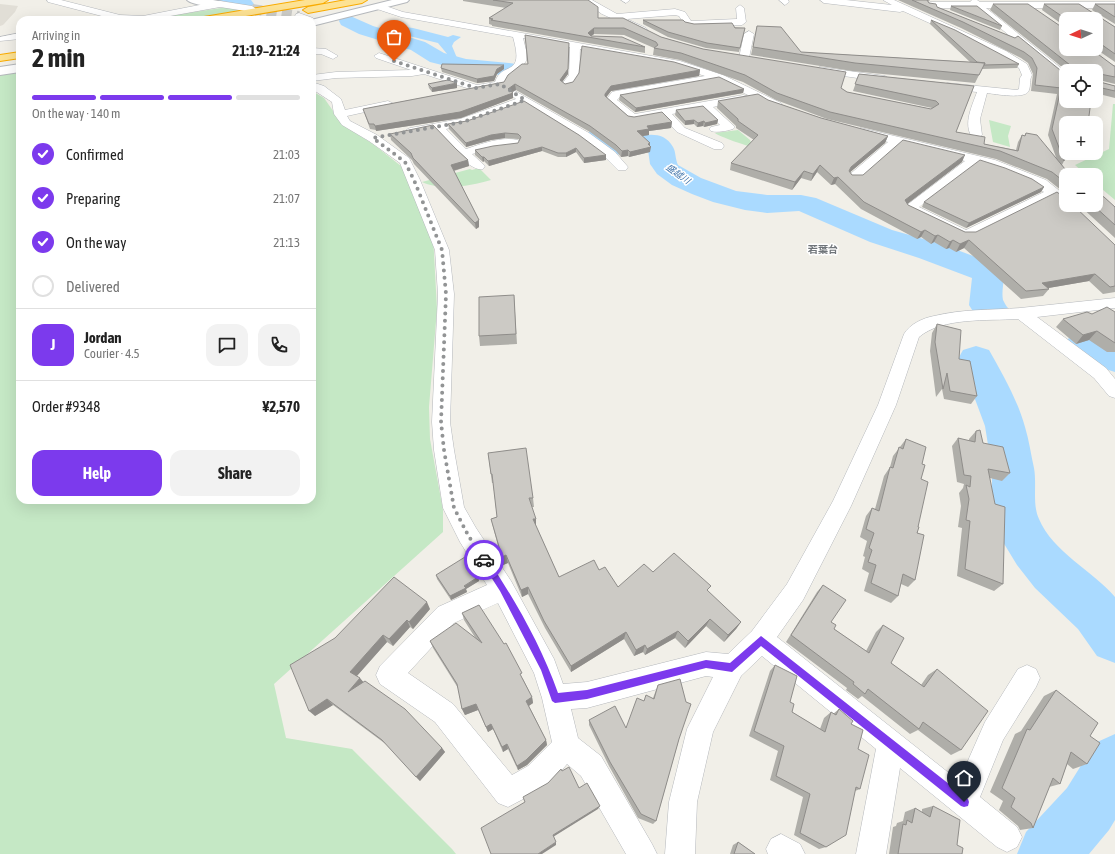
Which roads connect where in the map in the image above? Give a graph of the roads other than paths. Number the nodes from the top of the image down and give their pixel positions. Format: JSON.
{"nodes":[{"id":1,"x":51,"y":0,"type":"edge"},
{"id":2,"x":192,"y":0,"type":"edge"},
{"id":3,"x":266,"y":0,"type":"tunnel mouth"},
{"id":4,"x":322,"y":0,"type":"edge"},
{"id":5,"x":362,"y":0,"type":"edge"},
{"id":6,"x":404,"y":0,"type":"edge"},
{"id":7,"x":586,"y":0,"type":"edge"},
{"id":8,"x":824,"y":0,"type":"edge"},
{"id":9,"x":887,"y":0,"type":"edge"},
{"id":10,"x":1070,"y":0,"type":"edge"},
{"id":11,"x":926,"y":3,"type":"edge"},
{"id":12,"x":975,"y":3,"type":"edge"},
{"id":13,"x":1024,"y":3,"type":"edge"},
{"id":14,"x":220,"y":4,"type":"junction"},
{"id":15,"x":1078,"y":5,"type":"junction"},
{"id":16,"x":1115,"y":5,"type":"edge"},
{"id":17,"x":380,"y":7,"type":"junction"},
{"id":18,"x":740,"y":8,"type":"dead end"},
{"id":19,"x":911,"y":10,"type":"junction"},
{"id":20,"x":1087,"y":12,"type":"edge"},
{"id":21,"x":951,"y":14,"type":"edge"},
{"id":22,"x":1041,"y":14,"type":"edge"},
{"id":23,"x":112,"y":16,"type":"edge"},
{"id":24,"x":154,"y":16,"type":"edge"},
{"id":25,"x":228,"y":16,"type":"edge"},
{"id":26,"x":273,"y":16,"type":"edge"},
{"id":27,"x":618,"y":17,"type":"junction"},
{"id":28,"x":316,"y":21,"type":"edge"},
{"id":29,"x":10,"y":30,"type":"dead end"},
{"id":30,"x":16,"y":34,"type":"edge"},
{"id":31,"x":650,"y":34,"type":"edge"},
{"id":32,"x":749,"y":34,"type":"dead end"},
{"id":33,"x":517,"y":35,"type":"junction"},
{"id":34,"x":1000,"y":35,"type":"edge"},
{"id":35,"x":16,"y":38,"type":"edge"},
{"id":36,"x":596,"y":39,"type":"edge"},
{"id":37,"x":559,"y":43,"type":"junction"},
{"id":38,"x":1,"y":45,"type":"edge"},
{"id":39,"x":575,"y":45,"type":"junction"},
{"id":40,"x":1027,"y":45,"type":"junction"},
{"id":41,"x":16,"y":47,"type":"edge"},
{"id":42,"x":647,"y":49,"type":"dead end"},
{"id":43,"x":316,"y":51,"type":"edge"},
{"id":44,"x":16,"y":56,"type":"edge"},
{"id":45,"x":333,"y":56,"type":"dead end"},
{"id":46,"x":379,"y":56,"type":"dead end"},
{"id":47,"x":731,"y":56,"type":"edge"},
{"id":48,"x":0,"y":58,"type":"edge"},
{"id":49,"x":665,"y":61,"type":"junction"},
{"id":50,"x":16,"y":69,"type":"edge"},
{"id":51,"x":812,"y":69,"type":"edge"},
{"id":52,"x":0,"y":71,"type":"edge"},
{"id":53,"x":424,"y":71,"type":"junction"},
{"id":54,"x":1059,"y":72,"type":"edge"},
{"id":55,"x":852,"y":75,"type":"junction"},
{"id":56,"x":719,"y":77,"type":"junction"},
{"id":57,"x":1050,"y":77,"type":"edge"},
{"id":58,"x":316,"y":78,"type":"edge"},
{"id":59,"x":1059,"y":78,"type":"edge"},
{"id":60,"x":892,"y":80,"type":"edge"},
{"id":61,"x":500,"y":84,"type":"junction"},
{"id":62,"x":566,"y":85,"type":"edge"},
{"id":63,"x":938,"y":85,"type":"edge"},
{"id":64,"x":316,"y":86,"type":"edge"},
{"id":65,"x":847,"y":87,"type":"dead end"},
{"id":66,"x":476,"y":88,"type":"junction"},
{"id":67,"x":983,"y":89,"type":"junction"},
{"id":68,"x":453,"y":92,"type":"edge"},
{"id":69,"x":757,"y":96,"type":"junction"},
{"id":70,"x":525,"y":100,"type":"junction"},
{"id":71,"x":400,"y":102,"type":"edge"},
{"id":72,"x":705,"y":105,"type":"junction"},
{"id":73,"x":785,"y":108,"type":"edge"},
{"id":74,"x":664,"y":112,"type":"junction"},
{"id":75,"x":340,"y":114,"type":"junction"},
{"id":76,"x":438,"y":127,"type":"junction"},
{"id":77,"x":715,"y":129,"type":"dead end"},
{"id":78,"x":849,"y":129,"type":"edge"},
{"id":79,"x":402,"y":133,"type":"edge"},
{"id":80,"x":976,"y":135,"type":"edge"},
{"id":81,"x":898,"y":140,"type":"junction"},
{"id":82,"x":514,"y":143,"type":"edge"},
{"id":83,"x":718,"y":146,"type":"dead end"},
{"id":84,"x":463,"y":154,"type":"junction"},
{"id":85,"x":975,"y":159,"type":"junction"},
{"id":86,"x":479,"y":166,"type":"dead end"},
{"id":87,"x":622,"y":166,"type":"dead end"},
{"id":88,"x":854,"y":178,"type":"edge"},
{"id":89,"x":1054,"y":192,"type":"junction"},
{"id":90,"x":1059,"y":196,"type":"edge"},
{"id":91,"x":1106,"y":304,"type":"edge"},
{"id":92,"x":1021,"y":313,"type":"junction"},
{"id":93,"x":1115,"y":316,"type":"edge"},
{"id":94,"x":1115,"y":391,"type":"edge"},
{"id":95,"x":503,"y":589,"type":"junction"},
{"id":96,"x":761,"y":640,"type":"junction"},
{"id":97,"x":732,"y":667,"type":"junction"},
{"id":98,"x":1027,"y":678,"type":"dead end"},
{"id":99,"x":555,"y":698,"type":"junction"},
{"id":100,"x":890,"y":744,"type":"junction"},
{"id":101,"x":566,"y":746,"type":"junction"},
{"id":102,"x":964,"y":802,"type":"junction"},
{"id":103,"x":1007,"y":837,"type":"dead end"},
{"id":104,"x":642,"y":854,"type":"edge"},
{"id":105,"x":680,"y":854,"type":"edge"},
{"id":106,"x":871,"y":854,"type":"edge"}],
"edges":[{"from":1,"to":23,"type":"street"},
{"from":2,"to":14,"type":"street"},
{"from":3,"to":14,"type":"street"},
{"from":4,"to":25,"type":"highway"},
{"from":5,"to":26,"type":"highway"},
{"from":6,"to":17,"type":"street"},
{"from":7,"to":27,"type":"street"},
{"from":8,"to":19,"type":"street"},
{"from":9,"to":19,"type":"street"},
{"from":10,"to":15,"type":"street"},
{"from":11,"to":12,"type":"street"},
{"from":11,"to":21,"type":"street"},
{"from":12,"to":13,"type":"street"},
{"from":12,"to":40,"type":"street"},
{"from":13,"to":15,"type":"street"},
{"from":13,"to":22,"type":"street"},
{"from":14,"to":24,"type":"street"},
{"from":15,"to":16,"type":"street"},
{"from":15,"to":20,"type":"street"},
{"from":17,"to":28,"type":"street"},
{"from":17,"to":33,"type":"street"},
{"from":18,"to":27,"type":"street"},
{"from":19,"to":67,"type":"street"},
{"from":27,"to":31,"type":"street"},
{"from":29,"to":30,"type":"street"},
{"from":32,"to":47,"type":"street"},
{"from":33,"to":37,"type":"street"},
{"from":33,"to":61,"type":"street"},
{"from":34,"to":40,"type":"street"},
{"from":35,"to":38,"type":"street"},
{"from":36,"to":37,"type":"street"},
{"from":37,"to":39,"type":"street"},
{"from":38,"to":41,"type":"highway"},
{"from":39,"to":49,"type":"street"},
{"from":39,"to":62,"type":"street"},
{"from":40,"to":54,"type":"street"},
{"from":42,"to":49,"type":"street"},
{"from":43,"to":45,"type":"street"},
{"from":44,"to":48,"type":"highway"},
{"from":46,"to":53,"type":"street"},
{"from":49,"to":56,"type":"street"},
{"from":50,"to":52,"type":"street"},
{"from":51,"to":55,"type":"street"},
{"from":53,"to":58,"type":"street"},
{"from":53,"to":66,"type":"street"},
{"from":55,"to":60,"type":"street"},
{"from":55,"to":65,"type":"street"},
{"from":56,"to":69,"type":"street"},
{"from":56,"to":74,"type":"street"},
{"from":57,"to":59,"type":"street"},
{"from":61,"to":66,"type":"street"},
{"from":61,"to":70,"type":"street"},
{"from":63,"to":67,"type":"street"},
{"from":64,"to":75,"type":"street"},
{"from":66,"to":68,"type":"street"},
{"from":67,"to":80,"type":"street"},
{"from":69,"to":72,"type":"street"},
{"from":69,"to":73,"type":"street"},
{"from":70,"to":76,"type":"street"},
{"from":70,"to":87,"type":"street"},
{"from":71,"to":75,"type":"street"},
{"from":72,"to":74,"type":"street"},
{"from":72,"to":77,"type":"street"},
{"from":74,"to":83,"type":"street"},
{"from":75,"to":95,"type":"street"},
{"from":76,"to":79,"type":"street"},
{"from":76,"to":84,"type":"street"},
{"from":78,"to":81,"type":"street"},
{"from":81,"to":85,"type":"street"},
{"from":81,"to":88,"type":"street"},
{"from":82,"to":84,"type":"street"},
{"from":84,"to":86,"type":"street"},
{"from":85,"to":89,"type":"street"},
{"from":85,"to":89,"type":"street"},
{"from":89,"to":90,"type":"street"},
{"from":91,"to":92,"type":"street"},
{"from":91,"to":93,"type":"street"},
{"from":92,"to":94,"type":"street"},
{"from":92,"to":96,"type":"street"},
{"from":95,"to":99,"type":"street"},
{"from":95,"to":101,"type":"street"},
{"from":96,"to":97,"type":"street"},
{"from":96,"to":100,"type":"street"},
{"from":97,"to":99,"type":"street"},
{"from":97,"to":105,"type":"street"},
{"from":98,"to":102,"type":"street"},
{"from":99,"to":101,"type":"street"},
{"from":100,"to":102,"type":"street"},
{"from":100,"to":106,"type":"street"},
{"from":101,"to":104,"type":"street"},
{"from":102,"to":103,"type":"street"}]}
